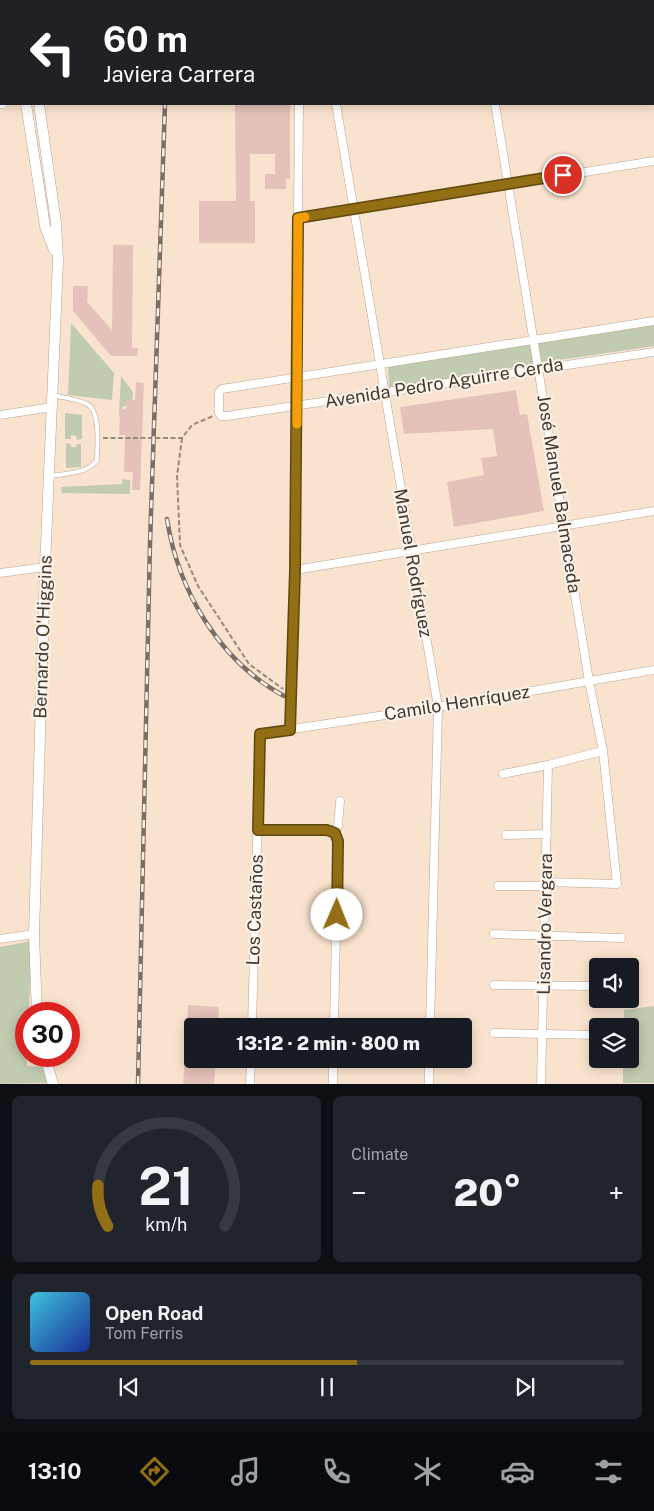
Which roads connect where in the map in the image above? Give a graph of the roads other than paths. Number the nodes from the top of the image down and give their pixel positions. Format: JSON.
{"nodes":[{"id":1,"x":26,"y":105,"type":"edge"},
{"id":2,"x":39,"y":105,"type":"edge"},
{"id":3,"x":299,"y":105,"type":"edge"},
{"id":4,"x":336,"y":105,"type":"edge"},
{"id":5,"x":495,"y":105,"type":"edge"},
{"id":6,"x":654,"y":160,"type":"edge"},
{"id":7,"x":508,"y":184,"type":"junction"},
{"id":8,"x":354,"y":208,"type":"junction"},
{"id":9,"x":298,"y":218,"type":"junction"},
{"id":10,"x":58,"y":260,"type":"junction"},
{"id":11,"x":654,"y":321,"type":"edge"},
{"id":12,"x":534,"y":340,"type":"junction"},
{"id":13,"x":654,"y":352,"type":"edge"},
{"id":14,"x":379,"y":364,"type":"junction"},
{"id":15,"x":538,"y":369,"type":"junction"},
{"id":16,"x":296,"y":377,"type":"junction"},
{"id":17,"x":385,"y":392,"type":"junction"},
{"id":18,"x":52,"y":395,"type":"junction"},
{"id":19,"x":297,"y":406,"type":"junction"},
{"id":20,"x":52,"y":407,"type":"junction"},
{"id":21,"x":0,"y":415,"type":"edge"},
{"id":22,"x":49,"y":476,"type":"junction"},
{"id":23,"x":654,"y":511,"type":"edge"},
{"id":24,"x":564,"y":525,"type":"junction"},
{"id":25,"x":411,"y":551,"type":"junction"},
{"id":26,"x":45,"y":566,"type":"junction"},
{"id":27,"x":295,"y":570,"type":"junction"},
{"id":28,"x":0,"y":573,"type":"edge"},
{"id":29,"x":654,"y":670,"type":"edge"},
{"id":30,"x":589,"y":681,"type":"junction"},
{"id":31,"x":438,"y":707,"type":"junction"},
{"id":32,"x":290,"y":730,"type":"junction"},
{"id":33,"x":260,"y":734,"type":"joint"},
{"id":34,"x":603,"y":751,"type":"junction"},
{"id":35,"x":548,"y":765,"type":"junction"},
{"id":36,"x":503,"y":774,"type":"dead end"},
{"id":37,"x":340,"y":800,"type":"dead end"},
{"id":38,"x":258,"y":830,"type":"junction"},
{"id":39,"x":335,"y":833,"type":"junction"},
{"id":40,"x":547,"y":834,"type":"junction"},
{"id":41,"x":506,"y":835,"type":"dead end"},
{"id":42,"x":546,"y":884,"type":"junction"},
{"id":43,"x":498,"y":886,"type":"dead end"},
{"id":44,"x":34,"y":934,"type":"junction"},
{"id":45,"x":494,"y":934,"type":"dead end"},
{"id":46,"x":544,"y":936,"type":"junction"},
{"id":47,"x":621,"y":938,"type":"dead end"},
{"id":48,"x":0,"y":940,"type":"edge"},
{"id":49,"x":494,"y":985,"type":"dead end"},
{"id":50,"x":544,"y":985,"type":"junction"},
{"id":51,"x":589,"y":986,"type":"edge"},
{"id":52,"x":37,"y":1002,"type":"edge"},
{"id":53,"x":252,"y":1018,"type":"edge"},
{"id":54,"x":334,"y":1018,"type":"edge"},
{"id":55,"x":430,"y":1018,"type":"edge"},
{"id":56,"x":494,"y":1034,"type":"dead end"},
{"id":57,"x":542,"y":1034,"type":"junction"},
{"id":58,"x":589,"y":1035,"type":"edge"},
{"id":59,"x":48,"y":1067,"type":"edge"},
{"id":60,"x":251,"y":1068,"type":"edge"},
{"id":61,"x":333,"y":1068,"type":"edge"},
{"id":62,"x":430,"y":1068,"type":"edge"},
{"id":63,"x":53,"y":1084,"type":"edge"},
{"id":64,"x":250,"y":1084,"type":"edge"},
{"id":65,"x":333,"y":1084,"type":"edge"},
{"id":66,"x":429,"y":1084,"type":"edge"},
{"id":67,"x":541,"y":1084,"type":"edge"}],
"edges":[{"from":1,"to":10,"type":"main road","name":"Bernardo O'Higgins"},
{"from":2,"to":10,"type":"main road","name":"Bernardo O'Higgins"},
{"from":3,"to":9,"type":"street"},
{"from":4,"to":8,"type":"street","name":"Manuel Rodríguez"},
{"from":5,"to":7,"type":"street","name":"José Manuel Balmaceda"},
{"from":6,"to":7,"type":"street"},
{"from":7,"to":8,"type":"street"},
{"from":7,"to":12,"type":"street","name":"José Manuel Balmaceda"},
{"from":8,"to":9,"type":"street"},
{"from":8,"to":14,"type":"street","name":"Manuel Rodríguez"},
{"from":9,"to":16,"type":"street"},
{"from":10,"to":18,"type":"main road","name":"Bernardo O'Higgins"},
{"from":11,"to":12,"type":"street","name":"Avenida Pedro Aguirre Cerda"},
{"from":12,"to":14,"type":"street","name":"Avenida Pedro Aguirre Cerda"},
{"from":12,"to":15,"type":"street","name":"José Manuel Balmaceda"},
{"from":13,"to":15,"type":"street","name":"Avenida Pedro Aguirre Cerda"},
{"from":14,"to":16,"type":"street","name":"Avenida Pedro Aguirre Cerda"},
{"from":14,"to":17,"type":"street","name":"Manuel Rodríguez"},
{"from":15,"to":17,"type":"street","name":"Avenida Pedro Aguirre Cerda"},
{"from":15,"to":24,"type":"street","name":"José Manuel Balmaceda"},
{"from":16,"to":19,"type":"street"},
{"from":16,"to":19,"type":"street","name":"Avenida Pedro Aguirre Cerda"},
{"from":17,"to":19,"type":"street","name":"Avenida Pedro Aguirre Cerda"},
{"from":17,"to":25,"type":"street","name":"Manuel Rodríguez"},
{"from":18,"to":20,"type":"main road","name":"Bernardo O'Higgins"},
{"from":18,"to":22,"type":"lane"},
{"from":19,"to":27,"type":"street"},
{"from":20,"to":21,"type":"street"},
{"from":20,"to":22,"type":"main road","name":"Bernardo O'Higgins"},
{"from":22,"to":26,"type":"main road","name":"Bernardo O'Higgins"},
{"from":23,"to":24,"type":"street"},
{"from":24,"to":25,"type":"street"},
{"from":24,"to":30,"type":"street","name":"José Manuel Balmaceda"},
{"from":25,"to":27,"type":"street"},
{"from":25,"to":31,"type":"street","name":"Manuel Rodríguez"},
{"from":26,"to":28,"type":"street"},
{"from":26,"to":44,"type":"main road","name":"Bernardo O'Higgins"},
{"from":27,"to":32,"type":"street"},
{"from":29,"to":30,"type":"street","name":"Camilo Henríquez"},
{"from":30,"to":31,"type":"street","name":"Camilo Henríquez"},
{"from":30,"to":34,"type":"street","name":"José Manuel Balmaceda"},
{"from":31,"to":32,"type":"street","name":"Camilo Henríquez"},
{"from":31,"to":55,"type":"street","name":"Manuel Rodríguez"},
{"from":32,"to":33,"type":"street","name":"Camilo Henríquez"},
{"from":33,"to":38,"type":"street","name":"Los Castaños"},
{"from":34,"to":35,"type":"street"},
{"from":34,"to":42,"type":"street","name":"José Manuel Balmaceda"},
{"from":35,"to":36,"type":"street"},
{"from":35,"to":40,"type":"street","name":"Lisandro Vergara"},
{"from":37,"to":39,"type":"street"},
{"from":38,"to":39,"type":"street"},
{"from":38,"to":53,"type":"street","name":"Los Castaños"},
{"from":39,"to":54,"type":"street"},
{"from":40,"to":41,"type":"street"},
{"from":40,"to":42,"type":"street","name":"Lisandro Vergara"},
{"from":42,"to":43,"type":"street"},
{"from":42,"to":46,"type":"street","name":"Lisandro Vergara"},
{"from":44,"to":48,"type":"street"},
{"from":44,"to":52,"type":"main road","name":"Bernardo O'Higgins"},
{"from":45,"to":46,"type":"street"},
{"from":46,"to":47,"type":"street"},
{"from":46,"to":50,"type":"street","name":"Lisandro Vergara"},
{"from":49,"to":50,"type":"street"},
{"from":50,"to":51,"type":"street"},
{"from":50,"to":57,"type":"street","name":"Lisandro Vergara"},
{"from":56,"to":57,"type":"street"},
{"from":57,"to":58,"type":"street"},
{"from":57,"to":67,"type":"street","name":"Lisandro Vergara"},
{"from":59,"to":63,"type":"main road"},
{"from":60,"to":64,"type":"street"},
{"from":61,"to":65,"type":"street"},
{"from":62,"to":66,"type":"street"}]}
